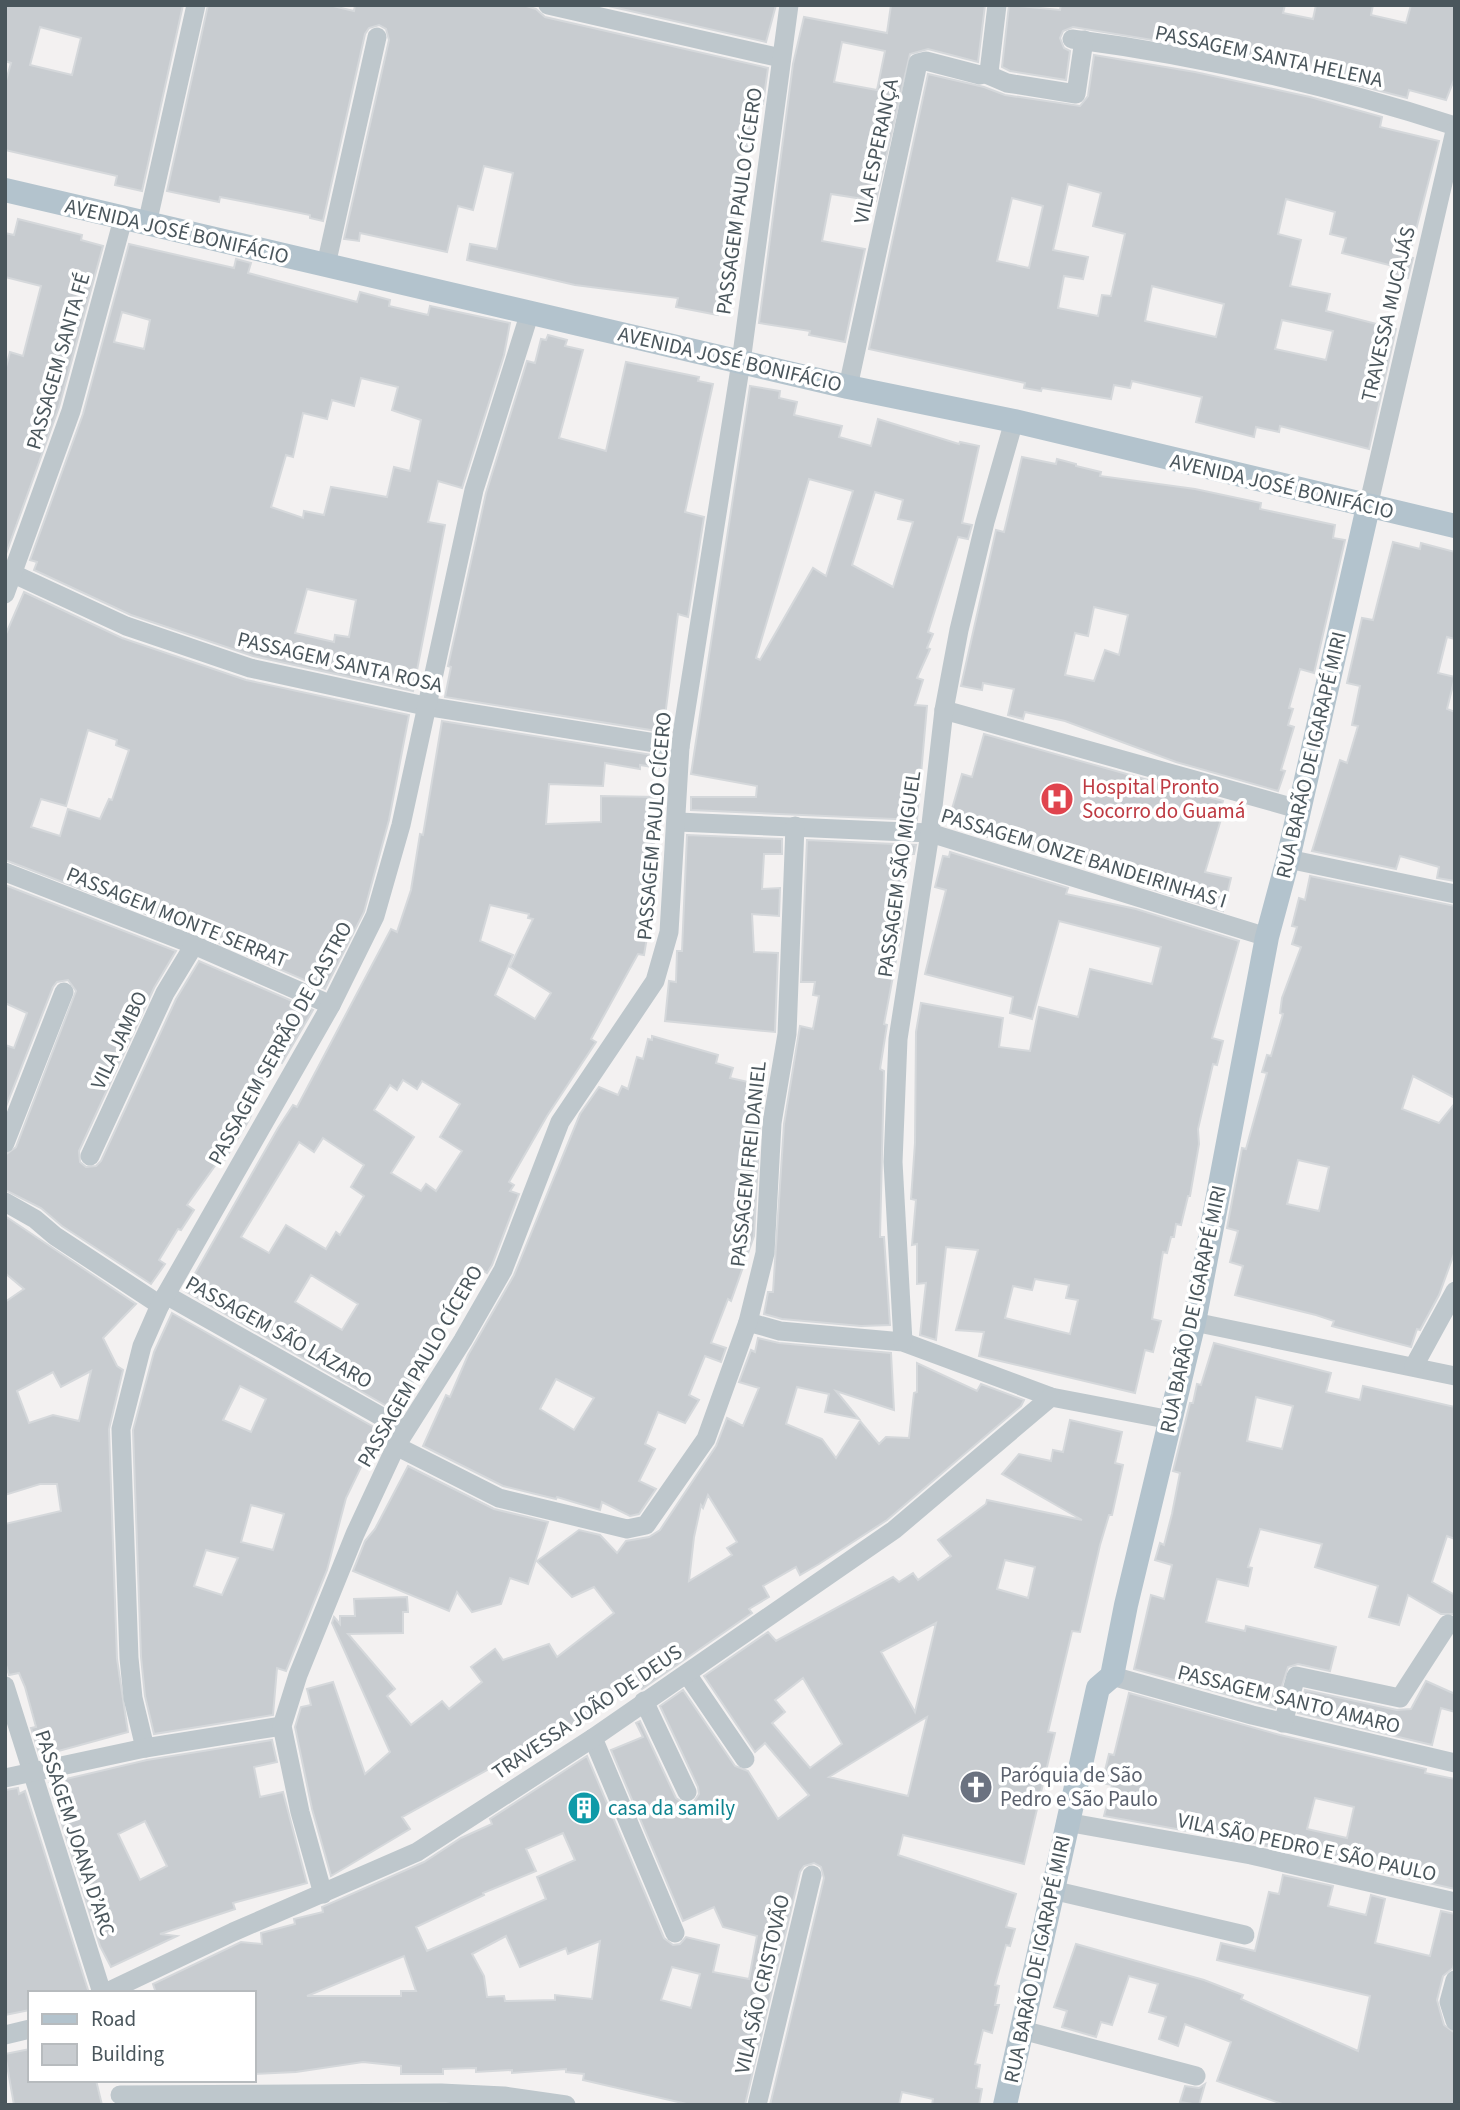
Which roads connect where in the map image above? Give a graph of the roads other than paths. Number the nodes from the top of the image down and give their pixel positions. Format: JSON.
{"nodes":[{"id":1,"x":195,"y":5,"type":"edge"},
{"id":2,"x":548,"y":5,"type":"edge"},
{"id":3,"x":789,"y":5,"type":"edge"},
{"id":4,"x":997,"y":5,"type":"edge"},
{"id":5,"x":377,"y":37,"type":"dead end"},
{"id":6,"x":781,"y":58,"type":"junction"},
{"id":7,"x":986,"y":74,"type":"junction"},
{"id":8,"x":1455,"y":129,"type":"edge"},
{"id":9,"x":5,"y":190,"type":"edge"},
{"id":10,"x":135,"y":221,"type":"junction"},
{"id":11,"x":326,"y":265,"type":"junction"},
{"id":12,"x":530,"y":312,"type":"junction"},
{"id":13,"x":741,"y":362,"type":"junction"},
{"id":14,"x":848,"y":387,"type":"junction"},
{"id":15,"x":1014,"y":421,"type":"junction"},
{"id":16,"x":1368,"y":508,"type":"junction"},
{"id":17,"x":1455,"y":526,"type":"edge"},
{"id":18,"x":9,"y":571,"type":"edge"},
{"id":19,"x":5,"y":594,"type":"edge"},
{"id":20,"x":425,"y":706,"type":"junction"},
{"id":21,"x":944,"y":710,"type":"junction"},
{"id":22,"x":680,"y":747,"type":"junction"},
{"id":23,"x":1298,"y":809,"type":"junction"},
{"id":24,"x":678,"y":822,"type":"junction"},
{"id":25,"x":795,"y":826,"type":"junction"},
{"id":26,"x":930,"y":834,"type":"junction"},
{"id":27,"x":1288,"y":859,"type":"junction"},
{"id":28,"x":5,"y":872,"type":"edge"},
{"id":29,"x":1455,"y":894,"type":"edge"},
{"id":30,"x":1266,"y":937,"type":"junction"},
{"id":31,"x":194,"y":945,"type":"junction"},
{"id":32,"x":64,"y":992,"type":"dead end"},
{"id":33,"x":331,"y":1005,"type":"junction"},
{"id":34,"x":5,"y":1143,"type":"edge"},
{"id":35,"x":90,"y":1156,"type":"dead end"},
{"id":36,"x":5,"y":1202,"type":"edge"},
{"id":37,"x":1455,"y":1291,"type":"edge"},
{"id":38,"x":163,"y":1300,"type":"junction"},
{"id":39,"x":748,"y":1322,"type":"junction"},
{"id":40,"x":1194,"y":1322,"type":"junction"},
{"id":41,"x":903,"y":1342,"type":"junction"},
{"id":42,"x":1414,"y":1366,"type":"junction"},
{"id":43,"x":1455,"y":1376,"type":"edge"},
{"id":44,"x":1051,"y":1397,"type":"junction"},
{"id":45,"x":1171,"y":1420,"type":"junction"},
{"id":46,"x":401,"y":1438,"type":"junction"},
{"id":47,"x":646,"y":1525,"type":"joint"},
{"id":48,"x":1448,"y":1624,"type":"dead end"},
{"id":49,"x":687,"y":1674,"type":"junction"},
{"id":50,"x":1112,"y":1676,"type":"junction"},
{"id":51,"x":5,"y":1686,"type":"edge"},
{"id":52,"x":644,"y":1701,"type":"junction"},
{"id":53,"x":1283,"y":1723,"type":"junction"},
{"id":54,"x":282,"y":1726,"type":"junction"},
{"id":55,"x":593,"y":1738,"type":"junction"},
{"id":56,"x":145,"y":1748,"type":"junction"},
{"id":57,"x":745,"y":1759,"type":"dead end"},
{"id":58,"x":1455,"y":1763,"type":"edge"},
{"id":59,"x":31,"y":1773,"type":"junction"},
{"id":60,"x":5,"y":1778,"type":"edge"},
{"id":61,"x":687,"y":1792,"type":"dead end"},
{"id":62,"x":1066,"y":1822,"type":"junction"},
{"id":63,"x":812,"y":1875,"type":"dead end"},
{"id":64,"x":1052,"y":1890,"type":"junction"},
{"id":65,"x":323,"y":1894,"type":"junction"},
{"id":66,"x":1455,"y":1902,"type":"edge"},
{"id":67,"x":675,"y":1933,"type":"dead end"},
{"id":68,"x":1245,"y":1935,"type":"dead end"},
{"id":69,"x":1455,"y":1980,"type":"edge"},
{"id":70,"x":103,"y":1991,"type":"edge"},
{"id":71,"x":108,"y":1991,"type":"edge"},
{"id":72,"x":1455,"y":2021,"type":"edge"},
{"id":73,"x":28,"y":2029,"type":"edge"},
{"id":74,"x":1022,"y":2030,"type":"junction"},
{"id":75,"x":5,"y":2035,"type":"edge"},
{"id":76,"x":1196,"y":2076,"type":"dead end"},
{"id":77,"x":120,"y":2093,"type":"edge"},
{"id":78,"x":394,"y":2099,"type":"edge"},
{"id":79,"x":566,"y":2105,"type":"edge"},
{"id":80,"x":757,"y":2105,"type":"edge"},
{"id":81,"x":1005,"y":2105,"type":"edge"}],
"edges":[{"from":1,"to":10,"type":"street","name":"PASSAGEM SANTA FÉ"},
{"from":2,"to":6,"type":"street"},
{"from":3,"to":6,"type":"street","name":"PASSAGEM PAULO CÍCERO"},
{"from":4,"to":7,"type":"street"},
{"from":5,"to":11,"type":"street"},
{"from":6,"to":13,"type":"street","name":"PASSAGEM PAULO CÍCERO"},
{"from":7,"to":8,"type":"street","name":"PASSAGEM SANTA HELENA"},
{"from":7,"to":14,"type":"street","name":"VILA ESPERANÇA"},
{"from":8,"to":16,"type":"street","name":"TRAVESSA MUCAJÁS"},
{"from":9,"to":10,"type":"main road","name":"AVENIDA JOSÉ BONIFÁCIO"},
{"from":10,"to":11,"type":"main road","name":"AVENIDA JOSÉ BONIFÁCIO"},
{"from":10,"to":18,"type":"street","name":"PASSAGEM SANTA FÉ"},
{"from":11,"to":12,"type":"main road","name":"AVENIDA JOSÉ BONIFÁCIO"},
{"from":12,"to":13,"type":"main road","name":"AVENIDA JOSÉ BONIFÁCIO"},
{"from":12,"to":20,"type":"street","name":"PASSAGEM SERRÃO DE CASTRO"},
{"from":13,"to":14,"type":"main road","name":"AVENIDA JOSÉ BONIFÁCIO"},
{"from":13,"to":22,"type":"street","name":"PASSAGEM PAULO CÍCERO"},
{"from":14,"to":15,"type":"main road","name":"AVENIDA JOSÉ BONIFÁCIO"},
{"from":15,"to":16,"type":"main road","name":"AVENIDA JOSÉ BONIFÁCIO"},
{"from":15,"to":21,"type":"street","name":"PASSAGEM SÃO MIGUEL"},
{"from":16,"to":17,"type":"main road","name":"AVENIDA JOSÉ BONIFÁCIO"},
{"from":16,"to":23,"type":"main road","name":"RUA BARÃO DE IGARAPÉ MIRI"},
{"from":18,"to":19,"type":"street","name":"PASSAGEM SANTA FÉ"},
{"from":18,"to":20,"type":"street","name":"PASSAGEM SANTA ROSA"},
{"from":20,"to":22,"type":"street","name":"PASSAGEM SANTA ROSA"},
{"from":20,"to":33,"type":"street","name":"PASSAGEM SERRÃO DE CASTRO"},
{"from":21,"to":23,"type":"street"},
{"from":21,"to":26,"type":"street","name":"PASSAGEM SÃO MIGUEL"},
{"from":22,"to":24,"type":"street","name":"PASSAGEM PAULO CÍCERO"},
{"from":23,"to":27,"type":"main road","name":"RUA BARÃO DE IGARAPÉ MIRI"},
{"from":24,"to":25,"type":"street","name":"PASSAGEM ONZE BANDEIRINHAS I"},
{"from":24,"to":46,"type":"street","name":"PASSAGEM PAULO CÍCERO"},
{"from":25,"to":26,"type":"street","name":"PASSAGEM ONZE BANDEIRINHAS I"},
{"from":25,"to":39,"type":"street","name":"PASSAGEM FREI DANIEL"},
{"from":26,"to":30,"type":"street","name":"PASSAGEM ONZE BANDEIRINHAS I"},
{"from":26,"to":41,"type":"street","name":"PASSAGEM SÃO MIGUEL"},
{"from":27,"to":29,"type":"street"},
{"from":27,"to":30,"type":"main road","name":"RUA BARÃO DE IGARAPÉ MIRI"},
{"from":28,"to":31,"type":"street","name":"PASSAGEM MONTE SERRAT"},
{"from":30,"to":40,"type":"main road","name":"RUA BARÃO DE IGARAPÉ MIRI"},
{"from":31,"to":33,"type":"street","name":"PASSAGEM MONTE SERRAT"},
{"from":31,"to":35,"type":"street","name":"VILA JAMBO"},
{"from":32,"to":34,"type":"street"},
{"from":33,"to":38,"type":"street","name":"PASSAGEM SERRÃO DE CASTRO"},
{"from":36,"to":38,"type":"street","name":"PASSAGEM SÃO LÁZARO"},
{"from":37,"to":42,"type":"street"},
{"from":38,"to":46,"type":"street","name":"PASSAGEM SÃO LÁZARO"},
{"from":38,"to":56,"type":"street","name":"PASSAGEM SERRÃO DE CASTRO"},
{"from":39,"to":41,"type":"street"},
{"from":39,"to":47,"type":"street","name":"PASSAGEM FREI DANIEL"},
{"from":40,"to":42,"type":"street"},
{"from":40,"to":45,"type":"main road","name":"RUA BARÃO DE IGARAPÉ MIRI"},
{"from":41,"to":44,"type":"street"},
{"from":42,"to":43,"type":"street"},
{"from":44,"to":45,"type":"street"},
{"from":44,"to":49,"type":"street","name":"TRAVESSA JOÃO DE DEUS"},
{"from":45,"to":50,"type":"main road","name":"RUA BARÃO DE IGARAPÉ MIRI"},
{"from":46,"to":47,"type":"street","name":"PASSAGEM SÃO LÁZARO"},
{"from":46,"to":54,"type":"street","name":"PASSAGEM PAULO CÍCERO"},
{"from":48,"to":53,"type":"street"},
{"from":49,"to":52,"type":"street","name":"TRAVESSA JOÃO DE DEUS"},
{"from":49,"to":57,"type":"street"},
{"from":50,"to":53,"type":"street","name":"PASSAGEM SANTO AMARO"},
{"from":50,"to":62,"type":"main road","name":"RUA BARÃO DE IGARAPÉ MIRI"},
{"from":51,"to":59,"type":"street","name":"PASSAGEM JOANA D’ARC"},
{"from":52,"to":55,"type":"street","name":"TRAVESSA JOÃO DE DEUS"},
{"from":52,"to":61,"type":"street"},
{"from":53,"to":58,"type":"street","name":"PASSAGEM SANTO AMARO"},
{"from":54,"to":56,"type":"street"},
{"from":54,"to":65,"type":"street","name":"PASSAGEM PAULO CÍCERO"},
{"from":55,"to":65,"type":"street","name":"TRAVESSA JOÃO DE DEUS"},
{"from":55,"to":67,"type":"street"},
{"from":56,"to":59,"type":"street"},
{"from":59,"to":60,"type":"street"},
{"from":59,"to":70,"type":"street","name":"PASSAGEM JOANA D’ARC"},
{"from":62,"to":64,"type":"main road","name":"RUA BARÃO DE IGARAPÉ MIRI"},
{"from":62,"to":66,"type":"street","name":"VILA SÃO PEDRO E SÃO PAULO"},
{"from":63,"to":80,"type":"street","name":"VILA SÃO CRISTOVÃO"},
{"from":64,"to":68,"type":"street"},
{"from":64,"to":74,"type":"main road","name":"RUA BARÃO DE IGARAPÉ MIRI"},
{"from":65,"to":71,"type":"street","name":"TRAVESSA JOÃO DE DEUS"},
{"from":69,"to":72,"type":"street"},
{"from":73,"to":75,"type":"street"},
{"from":74,"to":76,"type":"street"},
{"from":74,"to":81,"type":"main road","name":"RUA BARÃO DE IGARAPÉ MIRI"},
{"from":77,"to":78,"type":"street"},
{"from":78,"to":79,"type":"street"}]}
